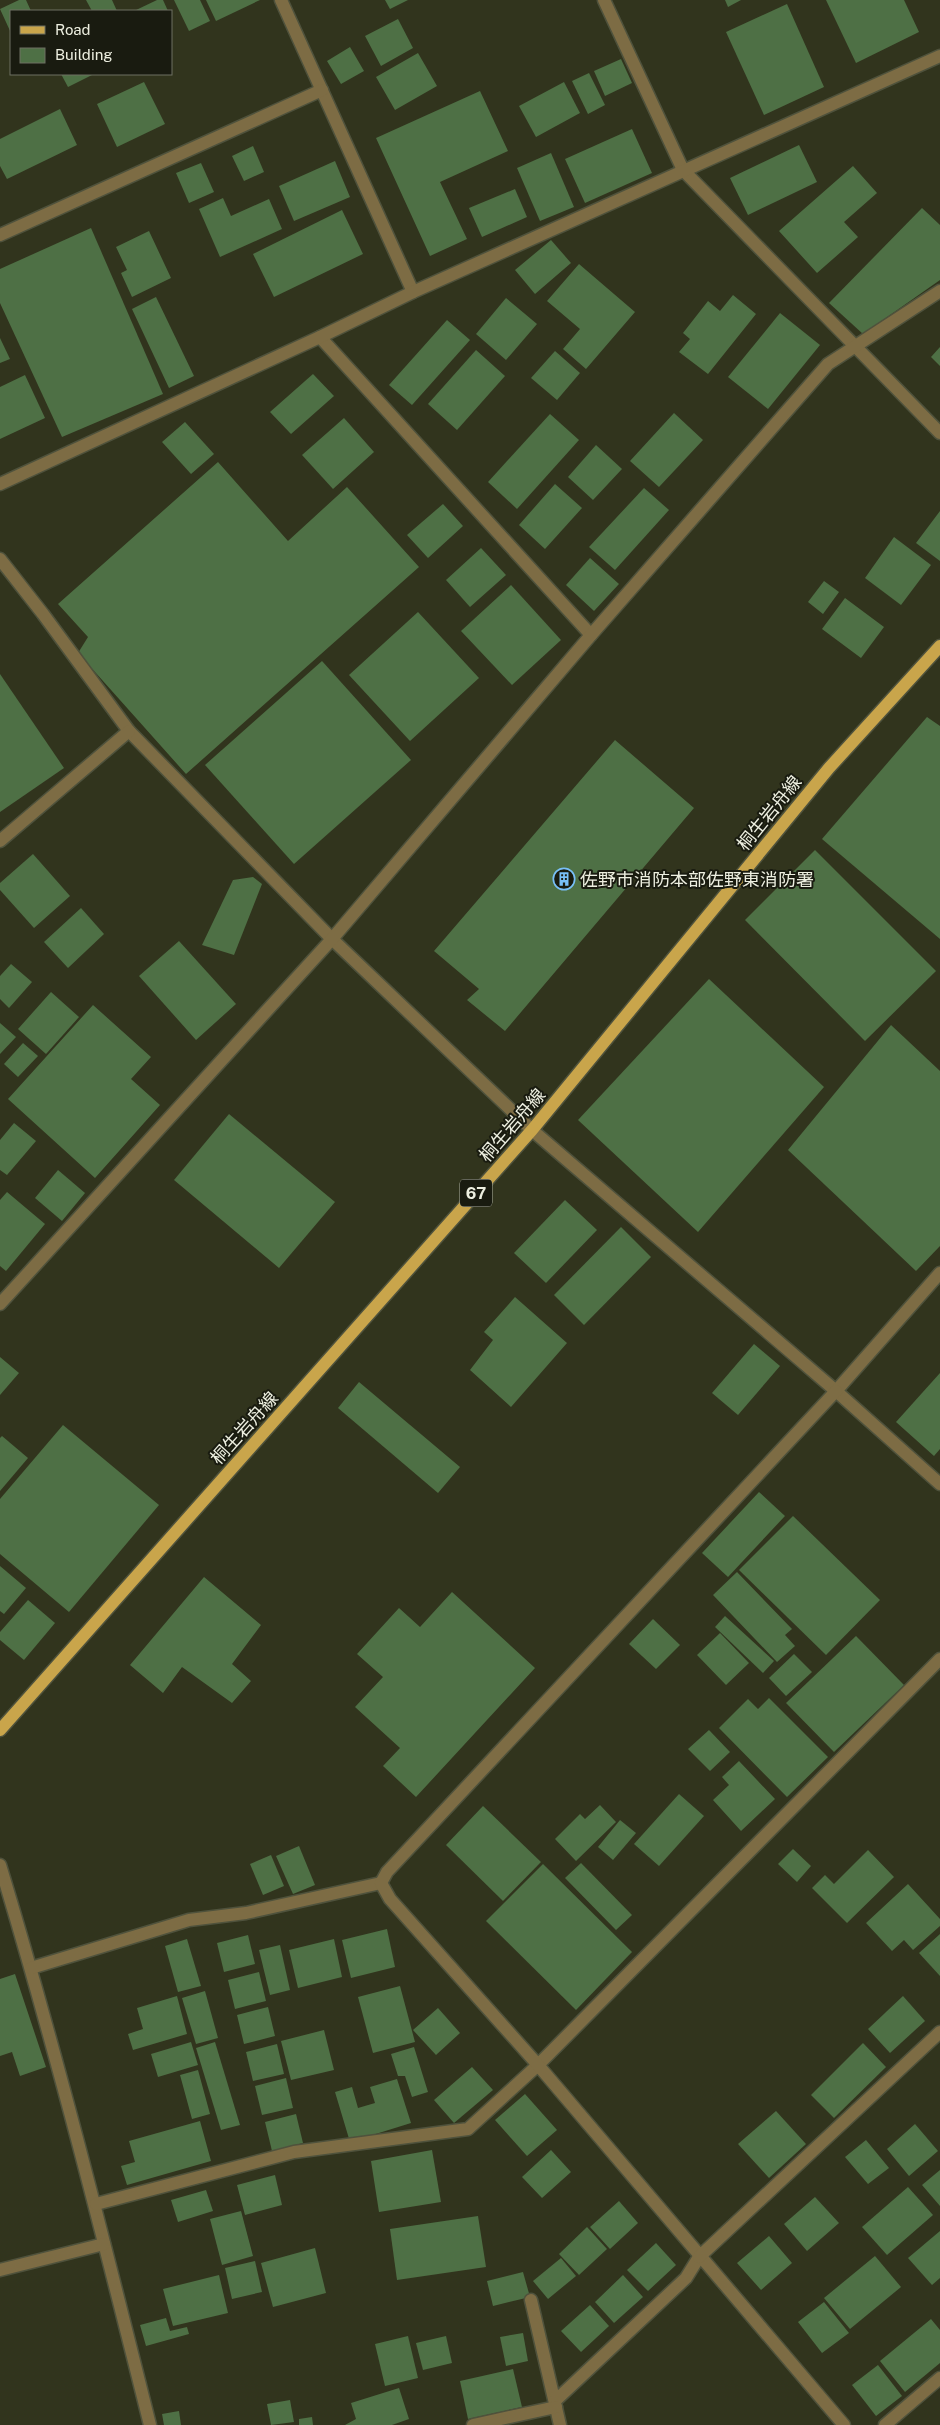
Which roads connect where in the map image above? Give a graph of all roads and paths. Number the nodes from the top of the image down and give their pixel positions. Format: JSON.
{"nodes":[{"id":1,"x":281,"y":0,"type":"edge"},
{"id":2,"x":604,"y":0,"type":"edge"},
{"id":3,"x":940,"y":56,"type":"edge"},
{"id":4,"x":322,"y":90,"type":"junction"},
{"id":5,"x":683,"y":170,"type":"junction"},
{"id":6,"x":0,"y":235,"type":"edge"},
{"id":7,"x":940,"y":291,"type":"edge"},
{"id":8,"x":413,"y":292,"type":"junction"},
{"id":9,"x":320,"y":337,"type":"junction"},
{"id":10,"x":856,"y":346,"type":"junction"},
{"id":11,"x":940,"y":433,"type":"edge"},
{"id":12,"x":0,"y":484,"type":"edge"},
{"id":13,"x":0,"y":559,"type":"edge"},
{"id":14,"x":591,"y":635,"type":"junction"},
{"id":15,"x":940,"y":646,"type":"edge"},
{"id":16,"x":129,"y":731,"type":"junction"},
{"id":17,"x":0,"y":840,"type":"edge"},
{"id":18,"x":332,"y":939,"type":"junction"},
{"id":19,"x":532,"y":1130,"type":"junction"},
{"id":20,"x":940,"y":1273,"type":"edge"},
{"id":21,"x":0,"y":1304,"type":"edge"},
{"id":22,"x":836,"y":1391,"type":"junction"},
{"id":23,"x":940,"y":1484,"type":"edge"},
{"id":24,"x":940,"y":1659,"type":"edge"},
{"id":25,"x":0,"y":1730,"type":"edge"},
{"id":26,"x":0,"y":1865,"type":"edge"},
{"id":27,"x":381,"y":1883,"type":"junction"},
{"id":28,"x":31,"y":1968,"type":"junction"},
{"id":29,"x":940,"y":2032,"type":"edge"},
{"id":30,"x":538,"y":2065,"type":"junction"},
{"id":31,"x":96,"y":2204,"type":"junction"},
{"id":32,"x":104,"y":2244,"type":"junction"},
{"id":33,"x":699,"y":2257,"type":"junction"},
{"id":34,"x":0,"y":2270,"type":"edge"},
{"id":35,"x":531,"y":2300,"type":"dead end"},
{"id":36,"x":940,"y":2378,"type":"edge"},
{"id":37,"x":555,"y":2404,"type":"junction"},
{"id":38,"x":150,"y":2425,"type":"edge"},
{"id":39,"x":473,"y":2425,"type":"edge"},
{"id":40,"x":560,"y":2425,"type":"edge"},
{"id":41,"x":844,"y":2425,"type":"edge"},
{"id":42,"x":884,"y":2425,"type":"edge"}],
"edges":[{"from":1,"to":4,"type":"street"},
{"from":2,"to":5,"type":"street"},
{"from":3,"to":5,"type":"street"},
{"from":4,"to":6,"type":"street"},
{"from":4,"to":8,"type":"street"},
{"from":5,"to":8,"type":"street"},
{"from":5,"to":10,"type":"street"},
{"from":7,"to":10,"type":"street"},
{"from":8,"to":9,"type":"street"},
{"from":9,"to":12,"type":"street"},
{"from":9,"to":14,"type":"street"},
{"from":10,"to":11,"type":"street"},
{"from":10,"to":14,"type":"street"},
{"from":13,"to":16,"type":"street"},
{"from":14,"to":18,"type":"street"},
{"from":15,"to":19,"type":"main road","name":"桐生岩舟線","number":"67"},
{"from":16,"to":17,"type":"street"},
{"from":16,"to":18,"type":"street"},
{"from":18,"to":19,"type":"street"},
{"from":18,"to":21,"type":"street"},
{"from":19,"to":22,"type":"street"},
{"from":19,"to":25,"type":"main road","name":"桐生岩舟線","number":"67"},
{"from":20,"to":22,"type":"street"},
{"from":22,"to":23,"type":"street"},
{"from":22,"to":27,"type":"street"},
{"from":24,"to":30,"type":"street"},
{"from":26,"to":28,"type":"street"},
{"from":27,"to":28,"type":"street"},
{"from":27,"to":30,"type":"street"},
{"from":28,"to":31,"type":"street"},
{"from":29,"to":33,"type":"street"},
{"from":30,"to":31,"type":"street"},
{"from":30,"to":33,"type":"street"},
{"from":31,"to":32,"type":"street"},
{"from":32,"to":34,"type":"street"},
{"from":32,"to":38,"type":"street"},
{"from":33,"to":37,"type":"street"},
{"from":33,"to":41,"type":"street"},
{"from":35,"to":37,"type":"street"},
{"from":36,"to":42,"type":"street"},
{"from":37,"to":39,"type":"street"},
{"from":37,"to":40,"type":"street"}]}
